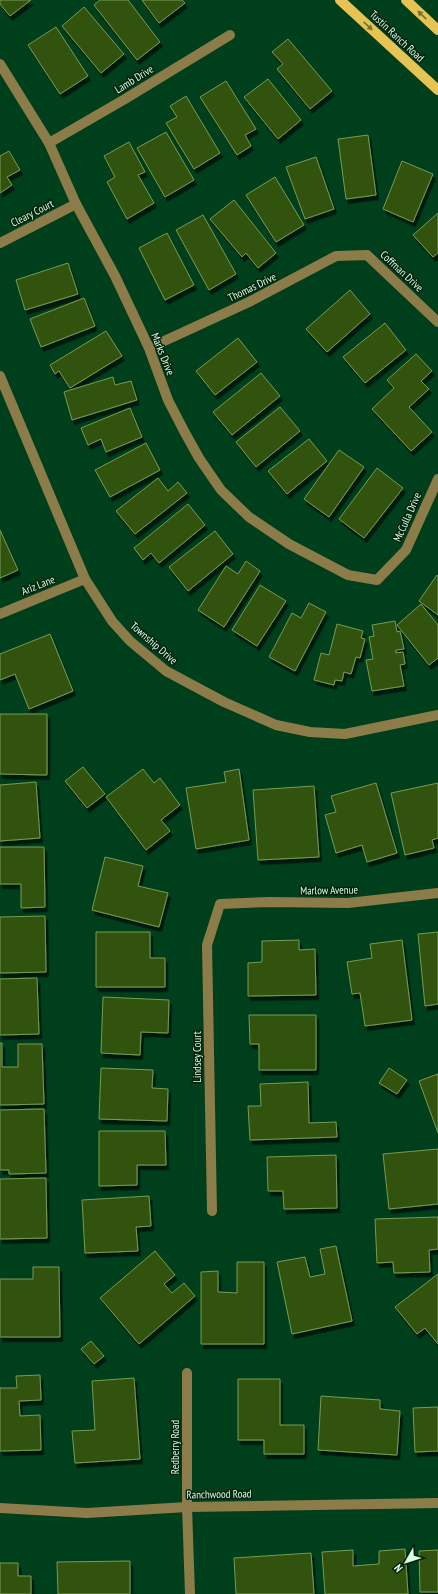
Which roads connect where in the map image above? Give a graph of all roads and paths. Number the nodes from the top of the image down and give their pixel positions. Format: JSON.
{"nodes":[{"id":1,"x":340,"y":0,"type":"edge"},
{"id":2,"x":406,"y":0,"type":"edge"},
{"id":3,"x":438,"y":30,"type":"edge"},
{"id":4,"x":230,"y":35,"type":"dead end"},
{"id":5,"x":0,"y":64,"type":"edge"},
{"id":6,"x":438,"y":90,"type":"edge"},
{"id":7,"x":49,"y":143,"type":"junction"},
{"id":8,"x":76,"y":204,"type":"junction"},
{"id":9,"x":0,"y":243,"type":"edge"},
{"id":10,"x":367,"y":255,"type":"joint"},
{"id":11,"x":438,"y":322,"type":"edge"},
{"id":12,"x":149,"y":348,"type":"junction"},
{"id":13,"x":0,"y":376,"type":"edge"},
{"id":14,"x":438,"y":478,"type":"edge"},
{"id":15,"x":85,"y":579,"type":"junction"},
{"id":16,"x":377,"y":580,"type":"joint"},
{"id":17,"x":0,"y":614,"type":"edge"},
{"id":18,"x":438,"y":714,"type":"edge"},
{"id":19,"x":438,"y":892,"type":"edge"},
{"id":20,"x":220,"y":904,"type":"joint"},
{"id":21,"x":212,"y":1211,"type":"dead end"},
{"id":22,"x":187,"y":1373,"type":"dead end"},
{"id":23,"x":438,"y":1503,"type":"edge"},
{"id":24,"x":187,"y":1507,"type":"junction"},
{"id":25,"x":0,"y":1508,"type":"edge"},
{"id":26,"x":190,"y":1594,"type":"edge"}],
"edges":[{"from":1,"to":6,"type":"main road","name":"Tustin Ranch Road","one_way":true},
{"from":3,"to":2,"type":"main road","one_way":true},
{"from":4,"to":7,"type":"street","name":"Lamb Drive"},
{"from":5,"to":7,"type":"street","name":"Marks Drive"},
{"from":7,"to":8,"type":"street","name":"Marks Drive"},
{"from":8,"to":9,"type":"street","name":"Cleary Court"},
{"from":8,"to":12,"type":"street","name":"Marks Drive"},
{"from":10,"to":11,"type":"street","name":"Coffman Drive"},
{"from":10,"to":12,"type":"street","name":"Thomas Drive"},
{"from":12,"to":16,"type":"street","name":"Marks Drive"},
{"from":13,"to":15,"type":"street","name":"Township Drive"},
{"from":14,"to":16,"type":"street","name":"McCulla Drive"},
{"from":15,"to":17,"type":"street","name":"Ariz Lane"},
{"from":15,"to":18,"type":"street","name":"Township Drive"},
{"from":19,"to":20,"type":"street","name":"Marlow Avenue"},
{"from":20,"to":21,"type":"street","name":"Lindsey Court"},
{"from":22,"to":24,"type":"street","name":"Redberry Road"},
{"from":23,"to":24,"type":"street","name":"Ranchwood Road"},
{"from":24,"to":25,"type":"street","name":"Ranchwood Road"},
{"from":24,"to":26,"type":"street","name":"Redberry Road"}]}
